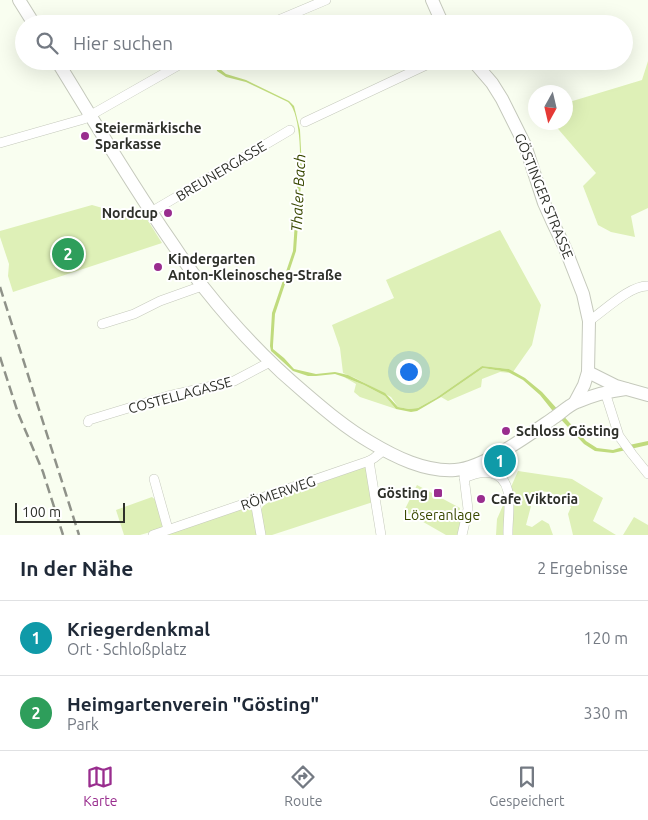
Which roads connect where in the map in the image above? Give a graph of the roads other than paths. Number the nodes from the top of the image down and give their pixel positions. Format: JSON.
{"nodes":[{"id":1,"x":19,"y":0,"type":"edge"},
{"id":2,"x":326,"y":0,"type":"edge"},
{"id":3,"x":432,"y":0,"type":"edge"},
{"id":4,"x":28,"y":15,"type":"edge"},
{"id":5,"x":291,"y":15,"type":"edge"},
{"id":6,"x":439,"y":15,"type":"edge"},
{"id":7,"x":62,"y":70,"type":"edge"},
{"id":8,"x":170,"y":70,"type":"edge"},
{"id":9,"x":416,"y":70,"type":"edge"},
{"id":10,"x":481,"y":70,"type":"edge"},
{"id":11,"x":90,"y":115,"type":"junction"},
{"id":12,"x":305,"y":122,"type":"dead end"},
{"id":13,"x":290,"y":130,"type":"dead end"},
{"id":14,"x":0,"y":143,"type":"edge"},
{"id":15,"x":151,"y":212,"type":"junction"},
{"id":16,"x":202,"y":286,"type":"junction"},
{"id":17,"x":648,"y":286,"type":"edge"},
{"id":18,"x":589,"y":321,"type":"junction"},
{"id":19,"x":102,"y":324,"type":"dead end"},
{"id":20,"x":270,"y":362,"type":"junction"},
{"id":21,"x":588,"y":372,"type":"junction"},
{"id":22,"x":626,"y":389,"type":"junction"},
{"id":23,"x":605,"y":392,"type":"junction"},
{"id":24,"x":648,"y":396,"type":"edge"},
{"id":25,"x":575,"y":402,"type":"junction"},
{"id":26,"x":88,"y":422,"type":"dead end"},
{"id":27,"x":384,"y":450,"type":"junction"},
{"id":28,"x":369,"y":461,"type":"junction"},
{"id":29,"x":464,"y":473,"type":"junction"},
{"id":30,"x":648,"y":474,"type":"edge"},
{"id":31,"x":154,"y":478,"type":"dead end"},
{"id":32,"x":255,"y":500,"type":"junction"},
{"id":33,"x":168,"y":529,"type":"junction"},
{"id":34,"x":153,"y":535,"type":"edge"},
{"id":35,"x":261,"y":535,"type":"edge"},
{"id":36,"x":381,"y":535,"type":"edge"},
{"id":37,"x":462,"y":535,"type":"edge"},
{"id":38,"x":508,"y":535,"type":"edge"}],
"edges":[{"from":1,"to":4,"type":"main road"},
{"from":2,"to":5,"type":"street"},
{"from":3,"to":6,"type":"main road"},
{"from":7,"to":11,"type":"main road"},
{"from":8,"to":11,"type":"street"},
{"from":9,"to":12,"type":"street"},
{"from":10,"to":18,"type":"main road","name":"GÖSTINGER STRASSE"},
{"from":11,"to":14,"type":"street"},
{"from":11,"to":15,"type":"main road"},
{"from":13,"to":15,"type":"street","name":"BREUNERGASSE"},
{"from":15,"to":16,"type":"main road"},
{"from":16,"to":19,"type":"street"},
{"from":16,"to":20,"type":"main road"},
{"from":17,"to":18,"type":"street"},
{"from":18,"to":21,"type":"main road","name":"GÖSTINGER STRASSE"},
{"from":20,"to":26,"type":"street","name":"COSTELLAGASSE"},
{"from":20,"to":27,"type":"main road"},
{"from":21,"to":22,"type":"main road"},
{"from":21,"to":25,"type":"main road","name":"GÖSTINGER STRASSE"},
{"from":22,"to":23,"type":"main road"},
{"from":22,"to":24,"type":"main road"},
{"from":23,"to":25,"type":"main road"},
{"from":23,"to":30,"type":"street"},
{"from":25,"to":29,"type":"main road"},
{"from":27,"to":28,"type":"street","name":"RÖMERWEG"},
{"from":27,"to":29,"type":"main road"},
{"from":28,"to":32,"type":"street","name":"RÖMERWEG"},
{"from":28,"to":36,"type":"street"},
{"from":29,"to":37,"type":"street"},
{"from":29,"to":38,"type":"street"},
{"from":31,"to":33,"type":"street"},
{"from":32,"to":33,"type":"street","name":"RÖMERWEG"},
{"from":32,"to":35,"type":"street"},
{"from":33,"to":34,"type":"street","name":"RÖMERWEG"}]}
